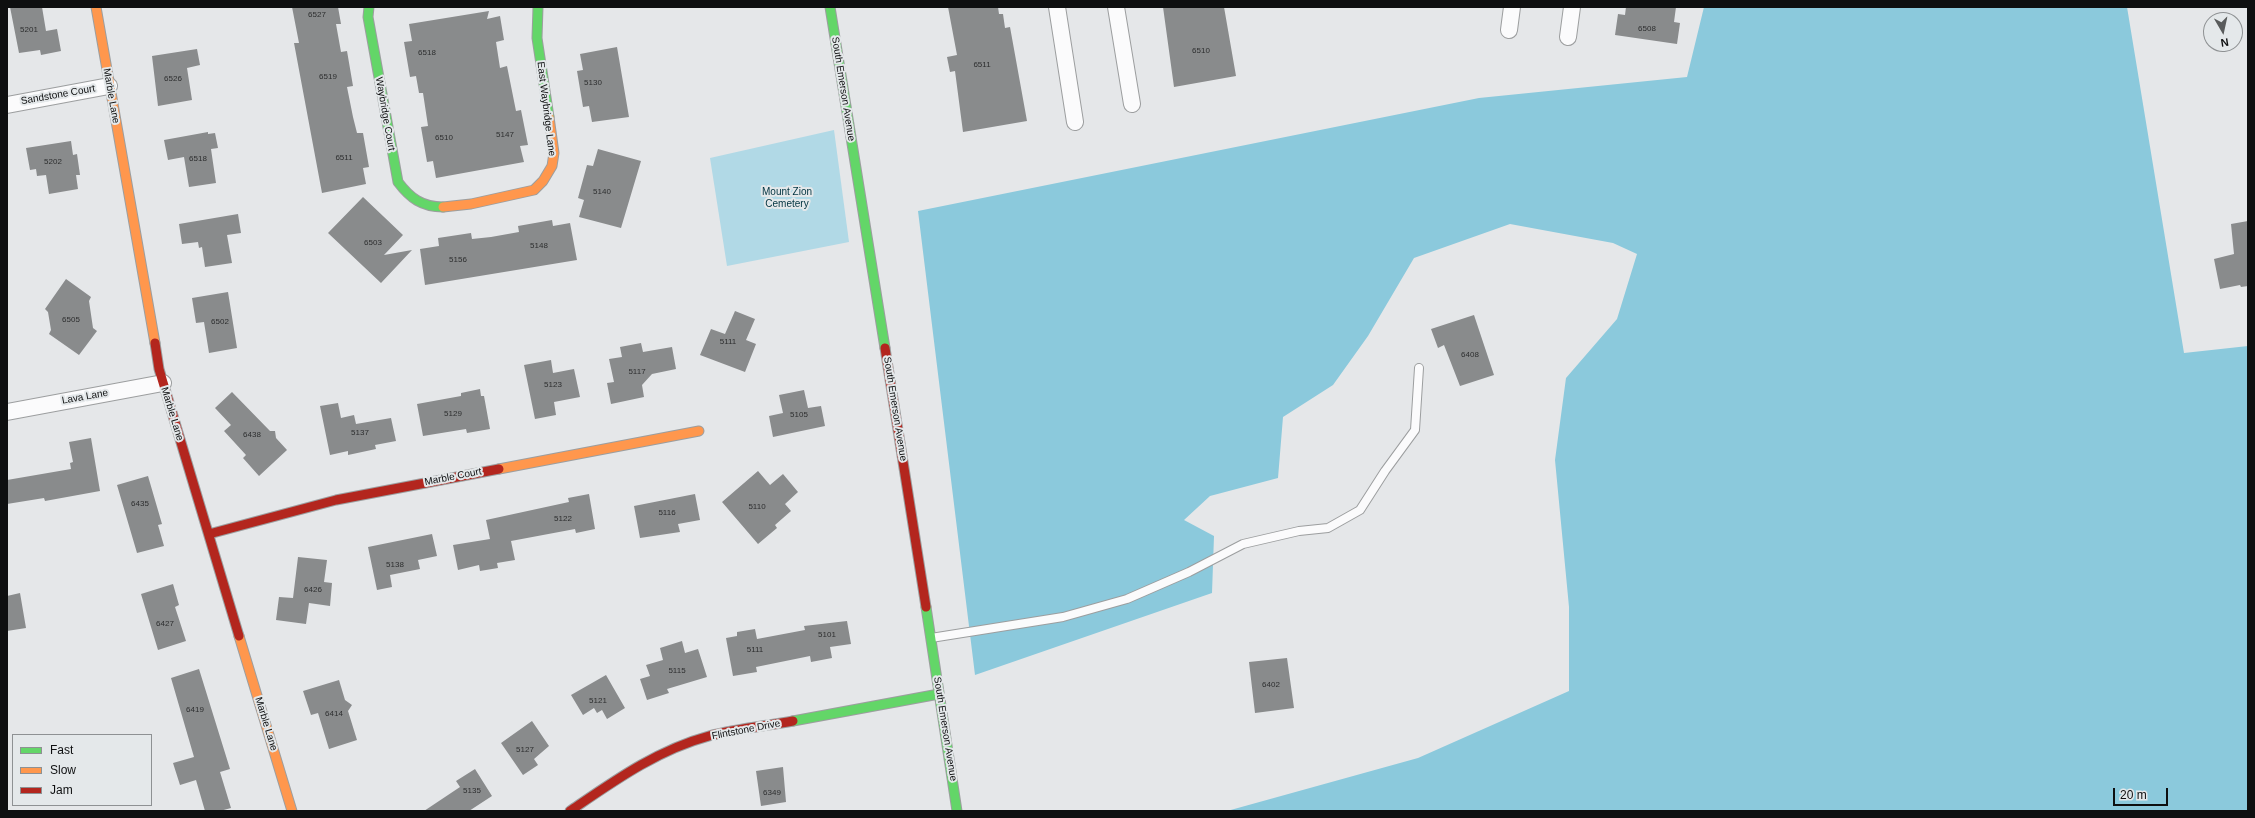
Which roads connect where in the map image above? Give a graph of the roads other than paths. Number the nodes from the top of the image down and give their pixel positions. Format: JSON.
{"nodes":[{"id":1,"x":96,"y":7,"type":"edge"},
{"id":2,"x":369,"y":7,"type":"edge"},
{"id":3,"x":538,"y":7,"type":"edge"},
{"id":4,"x":830,"y":7,"type":"edge"},
{"id":5,"x":1058,"y":7,"type":"edge"},
{"id":6,"x":1116,"y":7,"type":"edge"},
{"id":7,"x":1512,"y":7,"type":"edge"},
{"id":8,"x":1572,"y":7,"type":"edge"},
{"id":9,"x":1509,"y":30,"type":"dead end"},
{"id":10,"x":1568,"y":37,"type":"dead end"},
{"id":11,"x":109,"y":86,"type":"junction"},
{"id":12,"x":1132,"y":104,"type":"dead end"},
{"id":13,"x":7,"y":105,"type":"edge"},
{"id":14,"x":1075,"y":122,"type":"dead end"},
{"id":15,"x":426,"y":207,"type":"joint"},
{"id":16,"x":1419,"y":368,"type":"dead end"},
{"id":17,"x":163,"y":383,"type":"junction"},
{"id":18,"x":7,"y":412,"type":"edge"},
{"id":19,"x":699,"y":431,"type":"dead end"},
{"id":20,"x":209,"y":534,"type":"junction"},
{"id":21,"x":931,"y":638,"type":"junction"},
{"id":22,"x":939,"y":694,"type":"junction"},
{"id":23,"x":292,"y":811,"type":"edge"},
{"id":24,"x":570,"y":811,"type":"edge"},
{"id":25,"x":957,"y":811,"type":"edge"}],
"edges":[{"from":1,"to":11,"type":"street","name":"Marble Lane"},
{"from":2,"to":15,"type":"street","name":"Waybridge Court"},
{"from":3,"to":15,"type":"street","name":"East Waybridge Lane"},
{"from":4,"to":21,"type":"street","name":"South Emerson Avenue"},
{"from":5,"to":14,"type":"street"},
{"from":6,"to":12,"type":"street"},
{"from":7,"to":9,"type":"street"},
{"from":8,"to":10,"type":"street"},
{"from":11,"to":13,"type":"street","name":"Sandstone Court"},
{"from":11,"to":17,"type":"street","name":"Marble Lane"},
{"from":16,"to":21,"type":"lane"},
{"from":17,"to":18,"type":"street","name":"Lava Lane"},
{"from":17,"to":20,"type":"street","name":"Marble Lane"},
{"from":19,"to":20,"type":"street","name":"Marble Court"},
{"from":20,"to":23,"type":"street","name":"Marble Lane"},
{"from":21,"to":22,"type":"street","name":"South Emerson Avenue"},
{"from":22,"to":24,"type":"street","name":"Flintstone Drive"},
{"from":22,"to":25,"type":"street","name":"South Emerson Avenue"}]}
